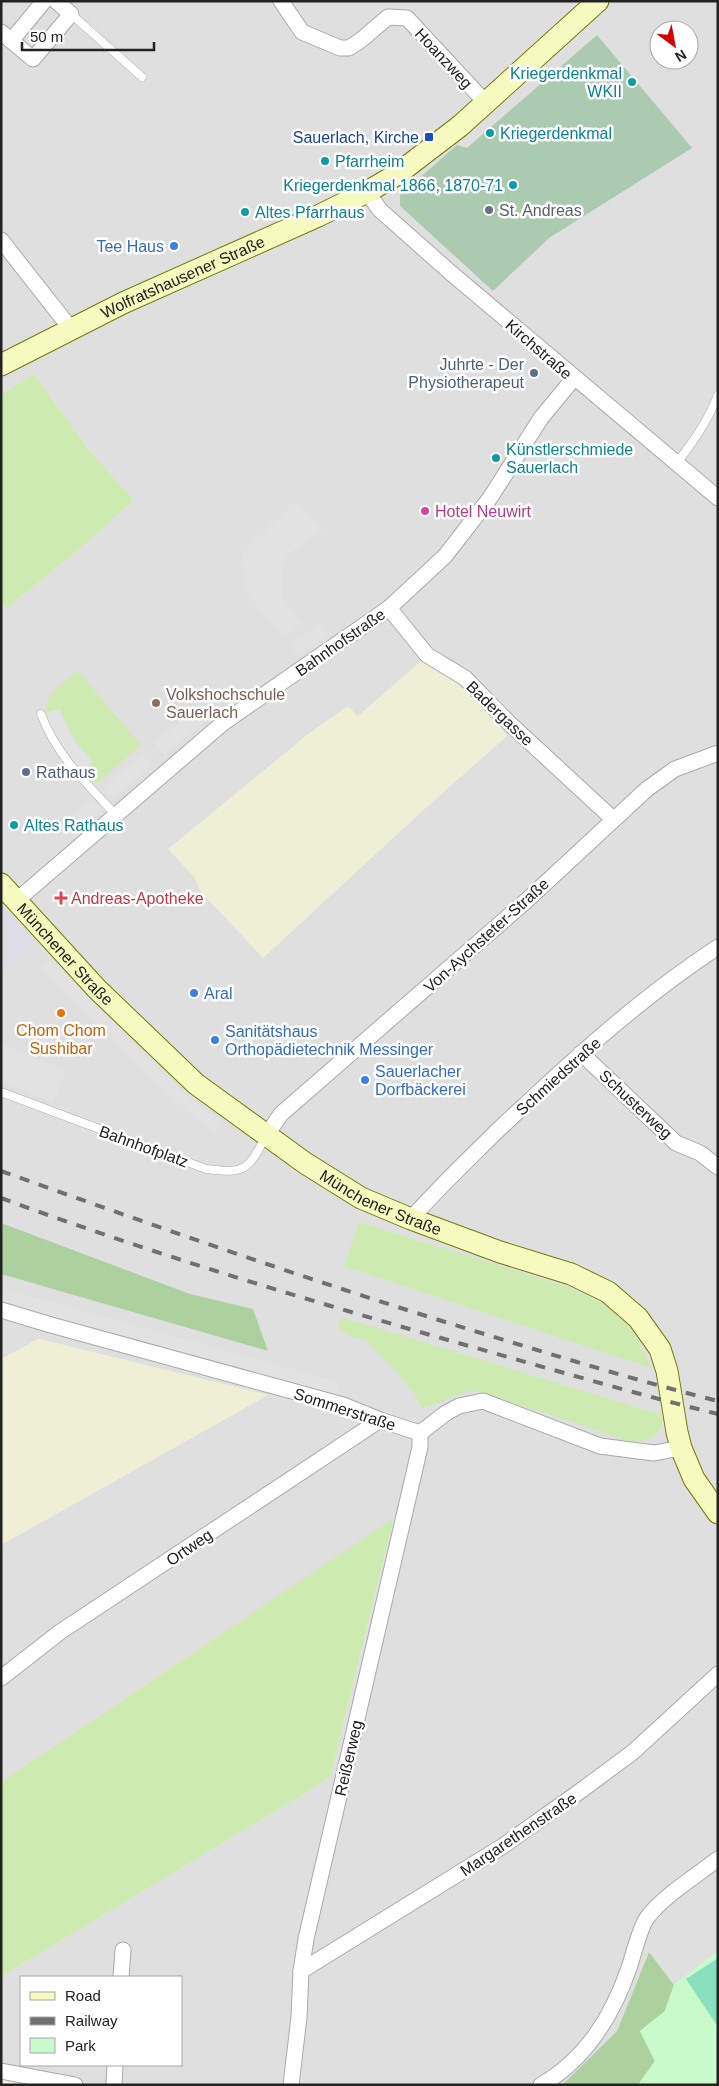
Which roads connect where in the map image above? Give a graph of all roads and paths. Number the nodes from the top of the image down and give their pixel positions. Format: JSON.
{"nodes":[{"id":1,"x":44,"y":1,"type":"edge"},
{"id":2,"x":56,"y":1,"type":"edge"},
{"id":3,"x":281,"y":1,"type":"edge"},
{"id":4,"x":598,"y":1,"type":"edge"},
{"id":5,"x":71,"y":14,"type":"junction"},
{"id":6,"x":6,"y":36,"type":"edge"},
{"id":7,"x":142,"y":77,"type":"dead end"},
{"id":8,"x":486,"y":103,"type":"junction"},
{"id":9,"x":367,"y":192,"type":"junction"},
{"id":10,"x":1,"y":240,"type":"edge"},
{"id":11,"x":71,"y":328,"type":"junction"},
{"id":12,"x":1,"y":366,"type":"edge"},
{"id":13,"x":574,"y":378,"type":"junction"},
{"id":14,"x":718,"y":395,"type":"edge"},
{"id":15,"x":676,"y":464,"type":"junction"},
{"id":16,"x":718,"y":498,"type":"edge"},
{"id":17,"x":389,"y":608,"type":"junction"},
{"id":18,"x":41,"y":714,"type":"dead end"},
{"id":19,"x":718,"y":753,"type":"edge"},
{"id":20,"x":116,"y":815,"type":"junction"},
{"id":21,"x":612,"y":819,"type":"junction"},
{"id":22,"x":1,"y":884,"type":"edge"},
{"id":23,"x":16,"y":901,"type":"junction"},
{"id":24,"x":718,"y":947,"type":"edge"},
{"id":25,"x":581,"y":1053,"type":"junction"},
{"id":26,"x":4,"y":1094,"type":"edge"},
{"id":27,"x":266,"y":1136,"type":"junction"},
{"id":28,"x":718,"y":1167,"type":"edge"},
{"id":29,"x":411,"y":1219,"type":"junction"},
{"id":30,"x":1,"y":1310,"type":"edge"},
{"id":31,"x":380,"y":1420,"type":"junction"},
{"id":32,"x":420,"y":1433,"type":"junction"},
{"id":33,"x":681,"y":1448,"type":"junction"},
{"id":34,"x":718,"y":1513,"type":"edge"},
{"id":35,"x":718,"y":1674,"type":"edge"},
{"id":36,"x":1,"y":1678,"type":"edge"},
{"id":37,"x":718,"y":1859,"type":"edge"},
{"id":38,"x":123,"y":1950,"type":"dead end"},
{"id":39,"x":301,"y":1971,"type":"junction"},
{"id":40,"x":121,"y":1976,"type":"edge"},
{"id":41,"x":115,"y":2066,"type":"edge"},
{"id":42,"x":1,"y":2071,"type":"edge"},
{"id":43,"x":76,"y":2085,"type":"edge"},
{"id":44,"x":114,"y":2085,"type":"edge"},
{"id":45,"x":291,"y":2085,"type":"edge"},
{"id":46,"x":541,"y":2085,"type":"edge"}],
"edges":[{"from":1,"to":6,"type":"street"},
{"from":2,"to":5,"type":"street"},
{"from":3,"to":8,"type":"street","name":"Hoanzweg"},
{"from":4,"to":8,"type":"main road","name":"Wolfratshausener Straße"},
{"from":5,"to":6,"type":"street"},
{"from":5,"to":7,"type":"lane"},
{"from":8,"to":9,"type":"main road","name":"Wolfratshausener Straße"},
{"from":9,"to":11,"type":"main road","name":"Wolfratshausener Straße"},
{"from":9,"to":13,"type":"street","name":"Kirchstraße"},
{"from":10,"to":11,"type":"street"},
{"from":11,"to":12,"type":"main road","name":"Wolfratshausener Straße"},
{"from":13,"to":15,"type":"street","name":"Kirchstraße"},
{"from":13,"to":17,"type":"street","name":"Bahnhofstraße"},
{"from":14,"to":15,"type":"lane"},
{"from":15,"to":16,"type":"street","name":"Kirchstraße"},
{"from":17,"to":20,"type":"street","name":"Bahnhofstraße"},
{"from":17,"to":21,"type":"street","name":"Badergasse"},
{"from":18,"to":20,"type":"lane"},
{"from":19,"to":21,"type":"street","name":"Von-Aychsteter-Straße"},
{"from":20,"to":23,"type":"street","name":"Bahnhofstraße"},
{"from":21,"to":27,"type":"street","name":"Von-Aychsteter-Straße"},
{"from":22,"to":23,"type":"main road","name":"Münchener Straße"},
{"from":23,"to":27,"type":"main road","name":"Münchener Straße"},
{"from":24,"to":25,"type":"street","name":"Schmiedstraße"},
{"from":25,"to":28,"type":"street","name":"Schusterweg"},
{"from":25,"to":29,"type":"street","name":"Schmiedstraße"},
{"from":26,"to":27,"type":"lane","name":"Bahnhofplatz"},
{"from":27,"to":29,"type":"main road","name":"Münchener Straße"},
{"from":29,"to":33,"type":"main road","name":"Münchener Straße"},
{"from":30,"to":31,"type":"street","name":"Sommerstraße"},
{"from":31,"to":32,"type":"street","name":"Sommerstraße"},
{"from":31,"to":36,"type":"street","name":"Ortweg"},
{"from":32,"to":33,"type":"street"},
{"from":32,"to":39,"type":"street","name":"Reißerweg"},
{"from":33,"to":34,"type":"main road","name":"Münchener Straße"},
{"from":35,"to":39,"type":"street","name":"Margarethenstraße"},
{"from":37,"to":46,"type":"street"},
{"from":38,"to":40,"type":"street"},
{"from":39,"to":45,"type":"street","name":"Reißerweg"},
{"from":41,"to":44,"type":"street"},
{"from":42,"to":43,"type":"street"}]}
